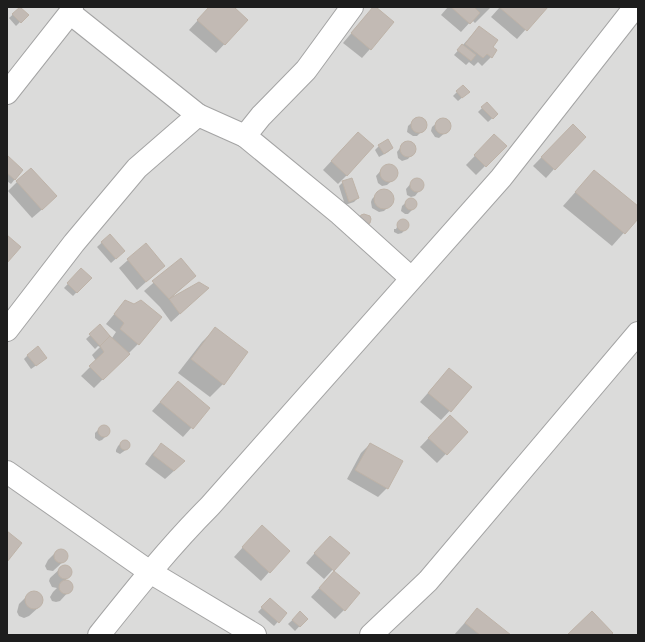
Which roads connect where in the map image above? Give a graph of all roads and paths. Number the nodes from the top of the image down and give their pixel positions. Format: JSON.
{"nodes":[{"id":1,"x":352,"y":7,"type":"edge"},
{"id":2,"x":635,"y":7,"type":"edge"},
{"id":3,"x":71,"y":10,"type":"edge"},
{"id":4,"x":7,"y":93,"type":"edge"},
{"id":5,"x":198,"y":115,"type":"junction"},
{"id":6,"x":245,"y":136,"type":"junction"},
{"id":7,"x":411,"y":278,"type":"junction"},
{"id":8,"x":7,"y":330,"type":"edge"},
{"id":9,"x":638,"y":333,"type":"edge"},
{"id":10,"x":7,"y":472,"type":"edge"},
{"id":11,"x":150,"y":572,"type":"junction"},
{"id":12,"x":99,"y":635,"type":"edge"},
{"id":13,"x":255,"y":635,"type":"edge"},
{"id":14,"x":371,"y":635,"type":"edge"}],
"edges":[{"from":1,"to":6,"type":"street"},
{"from":2,"to":7,"type":"street"},
{"from":3,"to":4,"type":"street"},
{"from":3,"to":5,"type":"street"},
{"from":5,"to":6,"type":"street"},
{"from":5,"to":8,"type":"street"},
{"from":6,"to":7,"type":"street"},
{"from":7,"to":11,"type":"street"},
{"from":9,"to":14,"type":"street"},
{"from":10,"to":11,"type":"street"},
{"from":11,"to":12,"type":"street"},
{"from":11,"to":13,"type":"street"}]}
